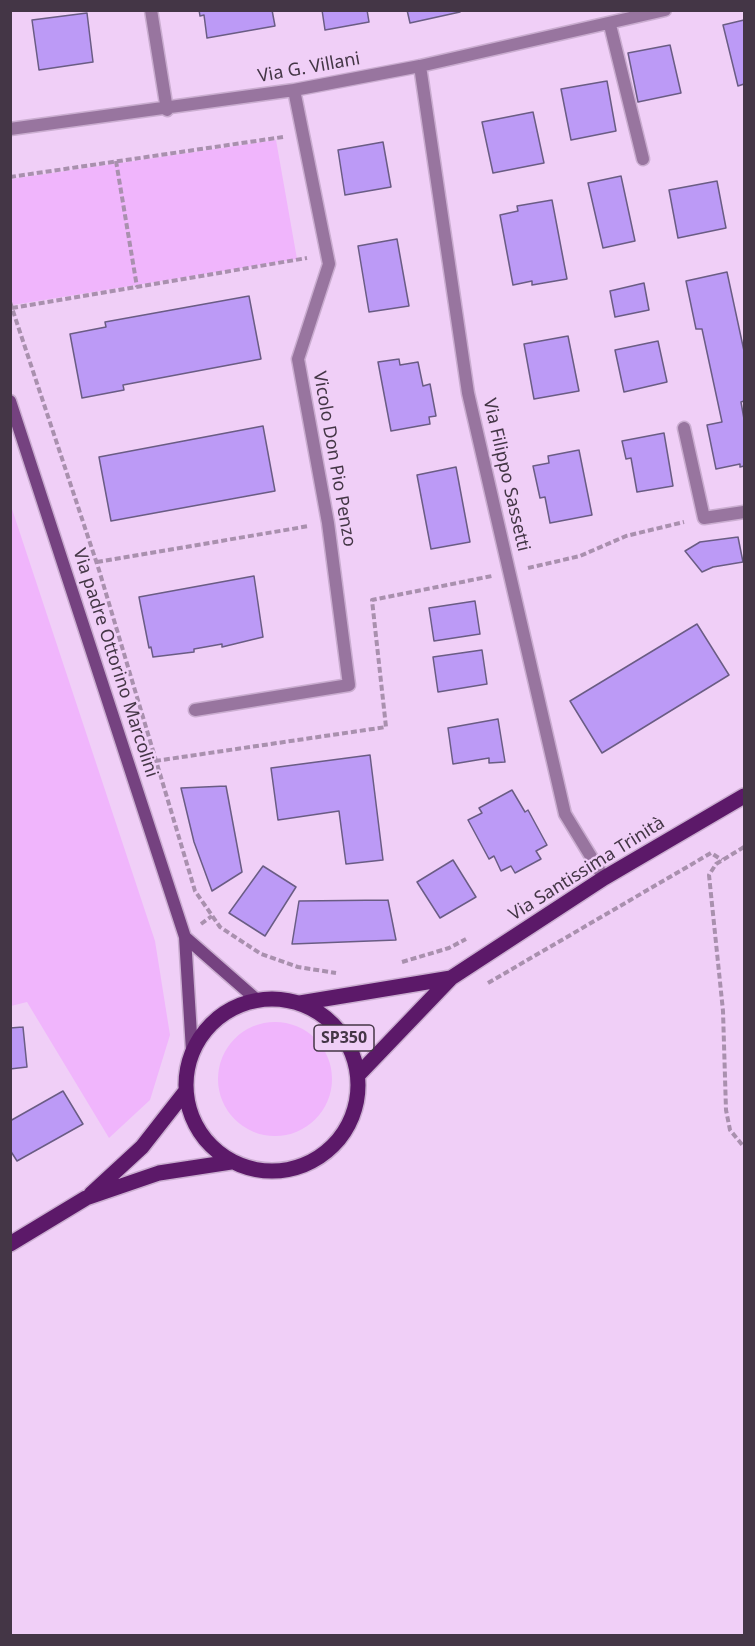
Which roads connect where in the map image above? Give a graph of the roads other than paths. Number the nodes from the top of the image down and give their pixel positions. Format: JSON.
{"nodes":[{"id":1,"x":152,"y":10,"type":"edge"},
{"id":2,"x":665,"y":10,"type":"edge"},
{"id":3,"x":610,"y":25,"type":"junction"},
{"id":4,"x":420,"y":66,"type":"junction"},
{"id":5,"x":294,"y":90,"type":"junction"},
{"id":6,"x":167,"y":110,"type":"junction"},
{"id":7,"x":10,"y":129,"type":"edge"},
{"id":8,"x":643,"y":159,"type":"dead end"},
{"id":9,"x":10,"y":401,"type":"edge"},
{"id":10,"x":684,"y":429,"type":"dead end"},
{"id":11,"x":744,"y":512,"type":"edge"},
{"id":12,"x":195,"y":710,"type":"dead end"},
{"id":13,"x":744,"y":796,"type":"edge"},
{"id":14,"x":604,"y":878,"type":"junction"},
{"id":15,"x":185,"y":937,"type":"junction"},
{"id":16,"x":451,"y":978,"type":"junction"},
{"id":17,"x":257,"y":1000,"type":"junction"},
{"id":18,"x":300,"y":1003,"type":"junction"},
{"id":19,"x":192,"y":1051,"type":"junction"},
{"id":20,"x":358,"y":1075,"type":"junction"},
{"id":21,"x":185,"y":1092,"type":"junction"},
{"id":22,"x":231,"y":1162,"type":"junction"},
{"id":23,"x":86,"y":1198,"type":"junction"},
{"id":24,"x":10,"y":1244,"type":"edge"}],
"edges":[{"from":1,"to":6,"type":"street"},
{"from":2,"to":3,"type":"street","name":"Via G. Villani"},
{"from":3,"to":4,"type":"street","name":"Via G. Villani"},
{"from":3,"to":8,"type":"street"},
{"from":4,"to":5,"type":"street","name":"Via G. Villani"},
{"from":4,"to":14,"type":"street","name":"Via Filippo Sassetti"},
{"from":5,"to":6,"type":"street","name":"Via G. Villani"},
{"from":5,"to":12,"type":"street","name":"Vicolo Don Pio Penzo"},
{"from":6,"to":7,"type":"street","name":"Via G. Villani"},
{"from":9,"to":15,"type":"main road","name":"Via padre Ottorino Marcolini"},
{"from":10,"to":11,"type":"street"},
{"from":13,"to":14,"type":"main road","name":"Via Santissima Trinità"},
{"from":14,"to":16,"type":"main road","name":"Via Santissima Trinità"},
{"from":15,"to":17,"type":"main road"},
{"from":15,"to":19,"type":"main road","name":"Via padre Ottorino Marcolini"},
{"from":16,"to":18,"type":"main road","name":"Via Santissima Trinità"},
{"from":16,"to":20,"type":"main road","name":"Via Santissima Trinità"},
{"from":17,"to":18,"type":"main road","name":"Via Santissima Trinità","number":"SP350"},
{"from":17,"to":19,"type":"main road","name":"Via Santissima Trinità","number":"SP350"},
{"from":18,"to":20,"type":"main road","name":"Via Santissima Trinità","number":"SP350"},
{"from":19,"to":21,"type":"main road","name":"Via Santissima Trinità","number":"SP350"},
{"from":20,"to":22,"type":"main road","name":"Via Santissima Trinità","number":"SP350"},
{"from":21,"to":22,"type":"main road","name":"Via Santissima Trinità","number":"SP350"},
{"from":21,"to":23,"type":"main road","name":"Via Santissima Trinità","number":"SP350"},
{"from":22,"to":23,"type":"main road","name":"Via Santissima Trinità","number":"SP350"},
{"from":23,"to":24,"type":"main road","name":"Via Santissima Trinità","number":"SP350"}]}
